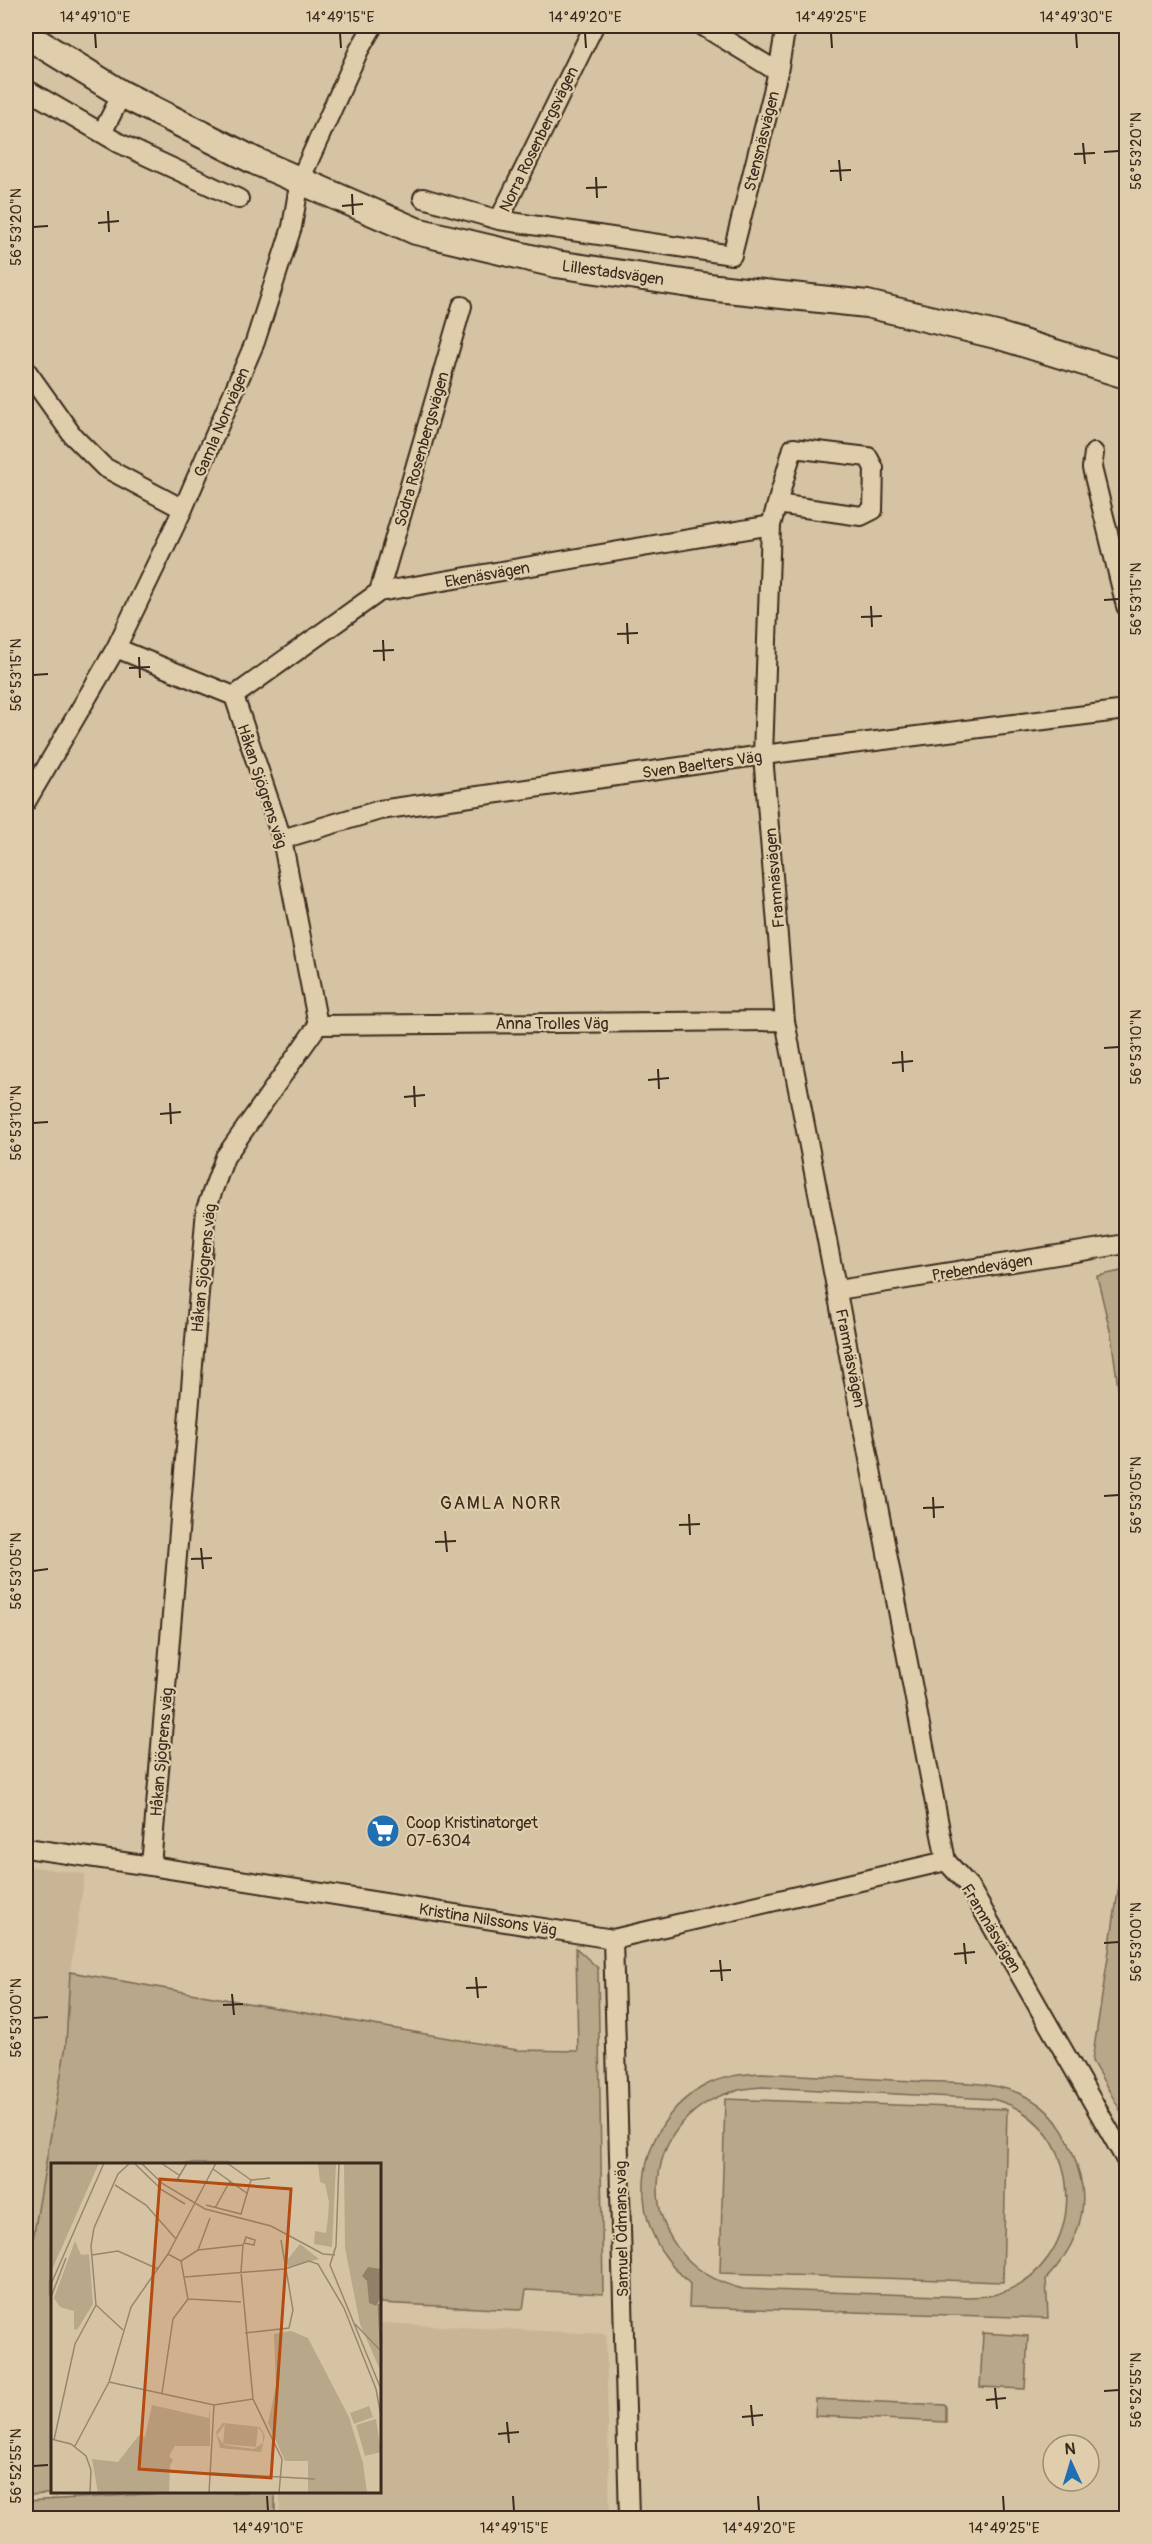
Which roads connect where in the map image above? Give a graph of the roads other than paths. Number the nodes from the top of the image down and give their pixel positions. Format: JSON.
{"nodes":[{"id":1,"x":373,"y":26,"type":"edge"},
{"id":2,"x":594,"y":26,"type":"edge"},
{"id":3,"x":703,"y":26,"type":"edge"},
{"id":4,"x":786,"y":26,"type":"edge"},
{"id":5,"x":26,"y":35,"type":"edge"},
{"id":6,"x":778,"y":72,"type":"junction"},
{"id":7,"x":26,"y":89,"type":"edge"},
{"id":8,"x":122,"y":94,"type":"junction"},
{"id":9,"x":102,"y":133,"type":"junction"},
{"id":10,"x":300,"y":180,"type":"junction"},
{"id":11,"x":423,"y":198,"type":"dead end"},
{"id":12,"x":238,"y":199,"type":"dead end"},
{"id":13,"x":499,"y":220,"type":"junction"},
{"id":14,"x":732,"y":255,"type":"joint"},
{"id":15,"x":462,"y":306,"type":"dead end"},
{"id":16,"x":26,"y":370,"type":"edge"},
{"id":17,"x":1126,"y":375,"type":"edge"},
{"id":18,"x":1094,"y":453,"type":"dead end"},
{"id":19,"x":777,"y":504,"type":"junction"},
{"id":20,"x":183,"y":509,"type":"junction"},
{"id":21,"x":771,"y":525,"type":"junction"},
{"id":22,"x":379,"y":592,"type":"junction"},
{"id":23,"x":1126,"y":606,"type":"edge"},
{"id":24,"x":116,"y":648,"type":"junction"},
{"id":25,"x":234,"y":696,"type":"junction"},
{"id":26,"x":1126,"y":710,"type":"edge"},
{"id":27,"x":763,"y":755,"type":"junction"},
{"id":28,"x":31,"y":780,"type":"edge"},
{"id":29,"x":26,"y":802,"type":"edge"},
{"id":30,"x":282,"y":839,"type":"junction"},
{"id":31,"x":785,"y":1022,"type":"junction"},
{"id":32,"x":318,"y":1025,"type":"junction"},
{"id":33,"x":1126,"y":1244,"type":"edge"},
{"id":34,"x":838,"y":1290,"type":"junction"},
{"id":35,"x":26,"y":1848,"type":"edge"},
{"id":36,"x":946,"y":1861,"type":"junction"},
{"id":37,"x":151,"y":1866,"type":"junction"},
{"id":38,"x":614,"y":1939,"type":"junction"},
{"id":39,"x":1126,"y":2160,"type":"edge"},
{"id":40,"x":628,"y":2518,"type":"edge"}],
"edges":[{"from":1,"to":10,"type":"street","name":"Gamla Norrvägen"},
{"from":2,"to":13,"type":"street","name":"Norra Rosenbergsvägen"},
{"from":3,"to":6,"type":"street"},
{"from":4,"to":6,"type":"street","name":"Stensnäsvägen"},
{"from":5,"to":8,"type":"main road","name":"Lillestadsvägen"},
{"from":6,"to":14,"type":"street","name":"Stensnäsvägen"},
{"from":7,"to":9,"type":"street"},
{"from":8,"to":9,"type":"street"},
{"from":8,"to":10,"type":"main road","name":"Lillestadsvägen"},
{"from":9,"to":12,"type":"street"},
{"from":10,"to":17,"type":"main road","name":"Lillestadsvägen"},
{"from":10,"to":20,"type":"street","name":"Gamla Norrvägen"},
{"from":11,"to":13,"type":"street","name":"Lillestadsvägen"},
{"from":13,"to":14,"type":"street","name":"Lillestadsvägen"},
{"from":15,"to":22,"type":"street","name":"Södra Rosenbergsvägen"},
{"from":16,"to":20,"type":"street"},
{"from":18,"to":23,"type":"street"},
{"from":19,"to":19,"type":"street","name":"Framnäsvägen"},
{"from":19,"to":21,"type":"street","name":"Framnäsvägen"},
{"from":20,"to":24,"type":"street","name":"Gamla Norrvägen"},
{"from":21,"to":22,"type":"street","name":"Ekenäsvägen"},
{"from":21,"to":27,"type":"street","name":"Framnäsvägen"},
{"from":22,"to":25,"type":"street","name":"Ekenäsvägen"},
{"from":24,"to":25,"type":"street"},
{"from":24,"to":28,"type":"street","name":"Gamla Norrvägen"},
{"from":25,"to":30,"type":"street","name":"Håkan Sjögrens väg"},
{"from":26,"to":27,"type":"street","name":"Sven Baelters Väg"},
{"from":27,"to":30,"type":"street","name":"Sven Baelters Väg"},
{"from":27,"to":31,"type":"street","name":"Framnäsvägen"},
{"from":28,"to":29,"type":"street","name":"Gamla Norrvägen"},
{"from":30,"to":32,"type":"street","name":"Håkan Sjögrens väg"},
{"from":31,"to":32,"type":"street","name":"Anna Trolles Väg"},
{"from":31,"to":34,"type":"street","name":"Framnäsvägen"},
{"from":32,"to":37,"type":"street","name":"Håkan Sjögrens väg"},
{"from":33,"to":34,"type":"street","name":"Prebendevägen"},
{"from":34,"to":36,"type":"street","name":"Framnäsvägen"},
{"from":35,"to":37,"type":"street","name":"Kristina Nilssons Väg"},
{"from":36,"to":38,"type":"street","name":"Kristina Nilssons Väg"},
{"from":36,"to":39,"type":"street","name":"Framnäsvägen"},
{"from":37,"to":38,"type":"street","name":"Kristina Nilssons Väg"},
{"from":38,"to":40,"type":"street","name":"Samuel Ödmans väg"}]}
